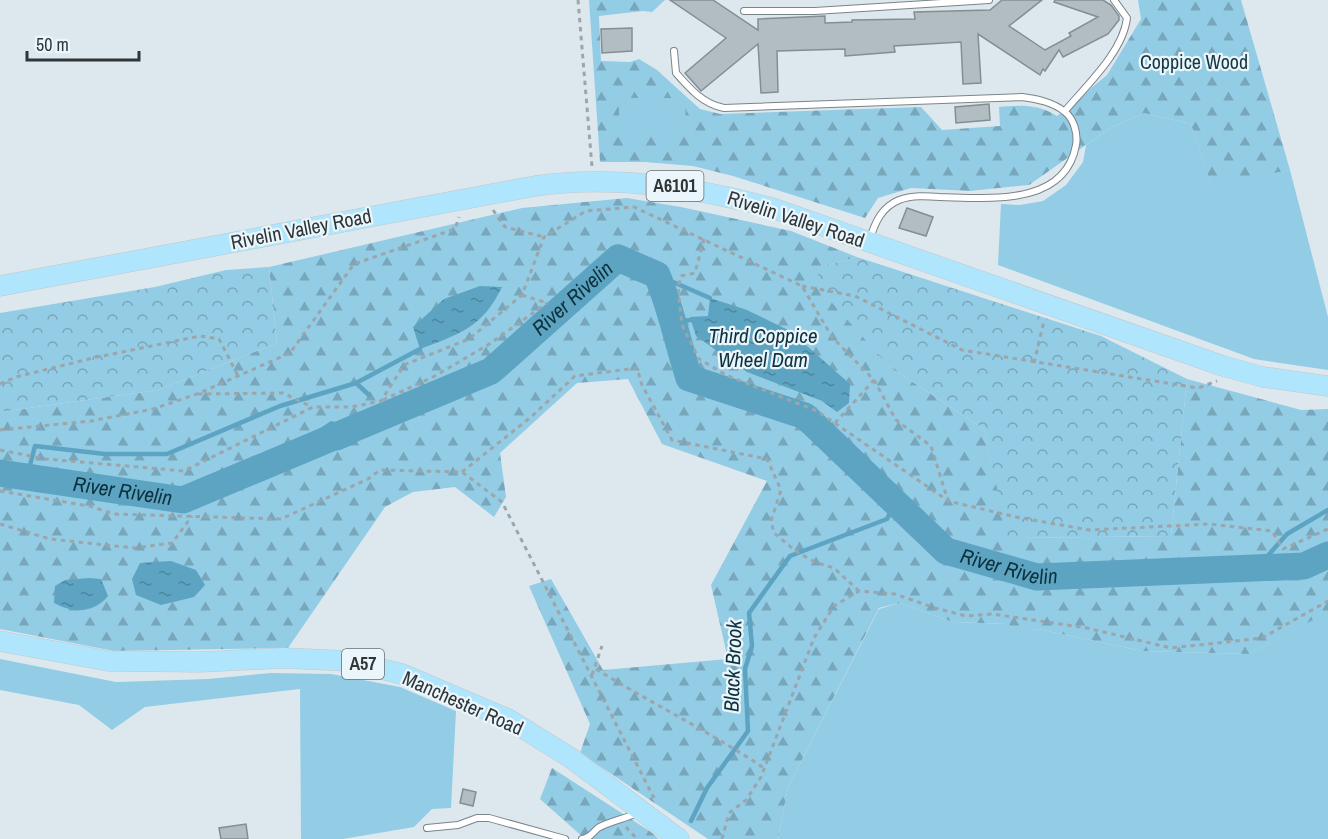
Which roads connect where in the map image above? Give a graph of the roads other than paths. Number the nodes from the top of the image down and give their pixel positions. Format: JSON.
{"nodes":[{"id":1,"x":989,"y":0,"type":"edge"},
{"id":2,"x":1114,"y":0,"type":"edge"},
{"id":3,"x":744,"y":11,"type":"dead end"},
{"id":4,"x":674,"y":51,"type":"dead end"},
{"id":5,"x":1065,"y":111,"type":"junction"},
{"id":6,"x":869,"y":242,"type":"junction"},
{"id":7,"x":0,"y":286,"type":"edge"},
{"id":8,"x":1328,"y":386,"type":"edge"},
{"id":9,"x":0,"y":641,"type":"edge"},
{"id":10,"x":645,"y":813,"type":"junction"},
{"id":11,"x":427,"y":828,"type":"dead end"},
{"id":12,"x":565,"y":839,"type":"edge"},
{"id":13,"x":582,"y":839,"type":"edge"},
{"id":14,"x":679,"y":839,"type":"edge"}],
"edges":[{"from":1,"to":3,"type":"lane"},
{"from":2,"to":5,"type":"lane"},
{"from":4,"to":5,"type":"lane"},
{"from":5,"to":6,"type":"lane"},
{"from":6,"to":7,"type":"main road","name":"Rivelin Valley Road","number":"A6101"},
{"from":6,"to":8,"type":"main road","name":"Rivelin Valley Road","number":"A6101"},
{"from":9,"to":10,"type":"main road","name":"Manchester Road","number":"A57"},
{"from":10,"to":13,"type":"lane"},
{"from":10,"to":14,"type":"main road","name":"Manchester Road","number":"A57"},
{"from":11,"to":12,"type":"lane"}]}
